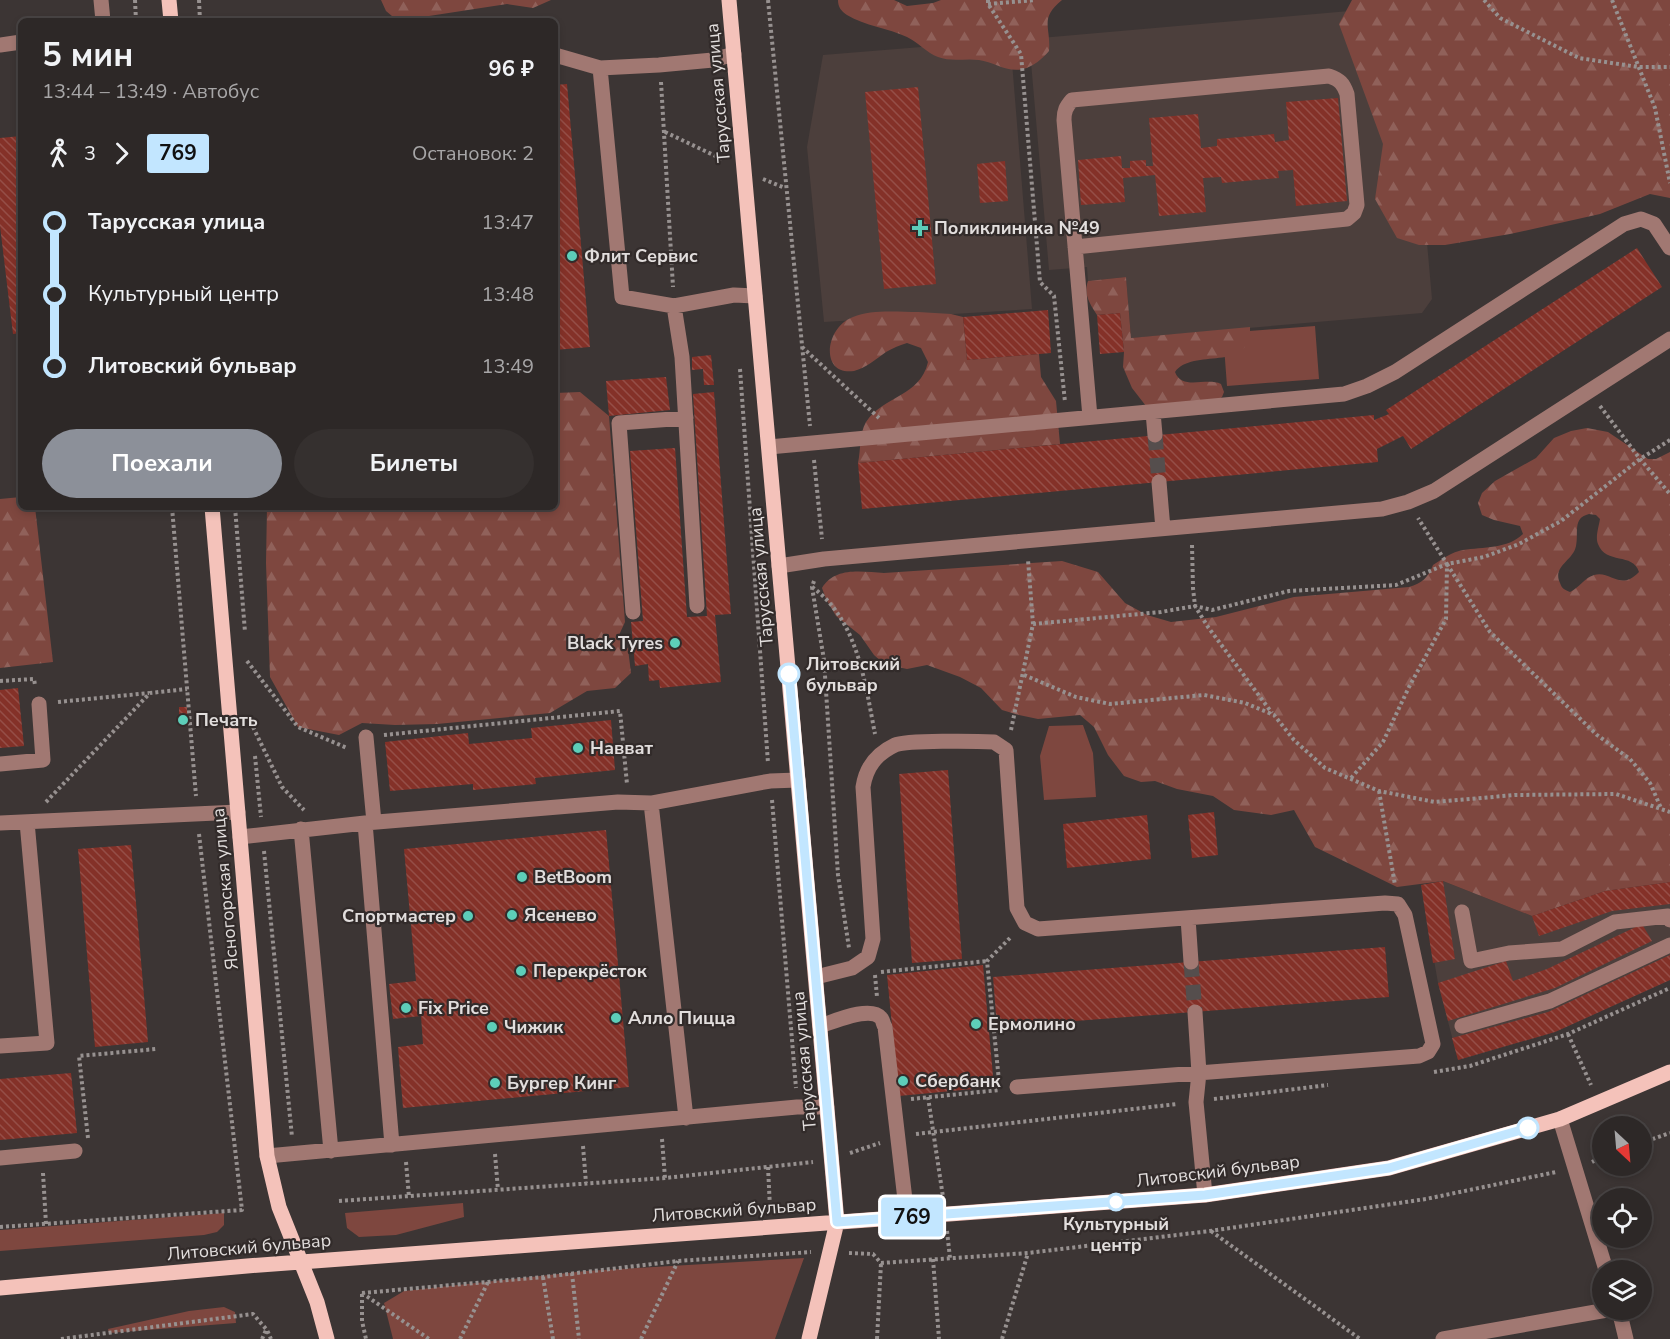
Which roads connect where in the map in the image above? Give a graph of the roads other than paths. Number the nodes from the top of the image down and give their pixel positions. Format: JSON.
{"nodes":[{"id":1,"x":101,"y":0,"type":"edge"},
{"id":2,"x":169,"y":0,"type":"edge"},
{"id":3,"x":729,"y":0,"type":"edge"},
{"id":4,"x":103,"y":18,"type":"edge"},
{"id":5,"x":171,"y":18,"type":"edge"},
{"id":6,"x":18,"y":42,"type":"edge"},
{"id":7,"x":0,"y":45,"type":"edge"},
{"id":8,"x":734,"y":54,"type":"junction"},
{"id":9,"x":558,"y":56,"type":"edge"},
{"id":10,"x":600,"y":68,"type":"junction"},
{"id":11,"x":1075,"y":247,"type":"junction"},
{"id":12,"x":1670,"y":248,"type":"edge"},
{"id":13,"x":755,"y":296,"type":"junction"},
{"id":14,"x":674,"y":306,"type":"junction"},
{"id":15,"x":1670,"y":339,"type":"edge"},
{"id":16,"x":1153,"y":412,"type":"junction"},
{"id":17,"x":1090,"y":417,"type":"junction"},
{"id":18,"x":686,"y":418,"type":"junction"},
{"id":19,"x":1155,"y":435,"type":"tunnel mouth"},
{"id":20,"x":769,"y":447,"type":"junction"},
{"id":21,"x":1159,"y":482,"type":"tunnel mouth"},
{"id":22,"x":212,"y":510,"type":"edge"},
{"id":23,"x":1163,"y":529,"type":"junction"},
{"id":24,"x":779,"y":566,"type":"junction"},
{"id":25,"x":697,"y":606,"type":"dead end"},
{"id":26,"x":633,"y":612,"type":"dead end"},
{"id":27,"x":39,"y":704,"type":"road end"},
{"id":28,"x":366,"y":737,"type":"road end"},
{"id":29,"x":0,"y":764,"type":"edge"},
{"id":30,"x":798,"y":780,"type":"junction"},
{"id":31,"x":651,"y":803,"type":"junction"},
{"id":32,"x":238,"y":812,"type":"junction"},
{"id":33,"x":27,"y":822,"type":"junction"},
{"id":34,"x":0,"y":823,"type":"edge"},
{"id":35,"x":369,"y":823,"type":"junction"},
{"id":36,"x":301,"y":829,"type":"junction"},
{"id":37,"x":240,"y":837,"type":"junction"},
{"id":38,"x":1461,"y":912,"type":"dead end"},
{"id":39,"x":1188,"y":918,"type":"junction"},
{"id":40,"x":1670,"y":920,"type":"edge"},
{"id":41,"x":1670,"y":945,"type":"edge"},
{"id":42,"x":1191,"y":962,"type":"tunnel mouth"},
{"id":43,"x":816,"y":977,"type":"junction"},
{"id":44,"x":1195,"y":1012,"type":"tunnel mouth"},
{"id":45,"x":820,"y":1026,"type":"junction"},
{"id":46,"x":1462,"y":1026,"type":"dead end"},
{"id":47,"x":0,"y":1046,"type":"edge"},
{"id":48,"x":1670,"y":1072,"type":"edge"},
{"id":49,"x":1199,"y":1073,"type":"junction"},
{"id":50,"x":1017,"y":1087,"type":"dead end"},
{"id":51,"x":827,"y":1107,"type":"junction"},
{"id":52,"x":686,"y":1118,"type":"junction"},
{"id":53,"x":1560,"y":1119,"type":"junction"},
{"id":54,"x":398,"y":1144,"type":"junction"},
{"id":55,"x":75,"y":1151,"type":"road end"},
{"id":56,"x":331,"y":1151,"type":"junction"},
{"id":57,"x":267,"y":1156,"type":"junction"},
{"id":58,"x":0,"y":1158,"type":"edge"},
{"id":59,"x":1205,"y":1195,"type":"junction"},
{"id":60,"x":907,"y":1217,"type":"junction"},
{"id":61,"x":837,"y":1222,"type":"junction"},
{"id":62,"x":1603,"y":1260,"type":"edge"},
{"id":63,"x":301,"y":1262,"type":"junction"},
{"id":64,"x":0,"y":1288,"type":"edge"},
{"id":65,"x":1592,"y":1313,"type":"edge"},
{"id":66,"x":1621,"y":1320,"type":"edge"},
{"id":67,"x":327,"y":1339,"type":"edge"},
{"id":68,"x":809,"y":1339,"type":"edge"},
{"id":69,"x":1443,"y":1339,"type":"edge"},
{"id":70,"x":1626,"y":1339,"type":"edge"}],
"edges":[{"from":1,"to":4,"type":"lane"},
{"from":2,"to":5,"type":"main road"},
{"from":3,"to":8,"type":"main road","name":"Тарусская улица"},
{"from":6,"to":7,"type":"lane"},
{"from":8,"to":10,"type":"lane"},
{"from":8,"to":13,"type":"main road","name":"Тарусская улица"},
{"from":9,"to":10,"type":"lane"},
{"from":10,"to":14,"type":"lane"},
{"from":11,"to":11,"type":"lane"},
{"from":11,"to":17,"type":"lane"},
{"from":12,"to":16,"type":"lane"},
{"from":13,"to":14,"type":"lane"},
{"from":13,"to":20,"type":"main road","name":"Тарусская улица"},
{"from":14,"to":18,"type":"lane"},
{"from":15,"to":23,"type":"lane"},
{"from":16,"to":17,"type":"lane"},
{"from":16,"to":19,"type":"lane"},
{"from":17,"to":20,"type":"lane"},
{"from":18,"to":25,"type":"lane"},
{"from":18,"to":26,"type":"lane"},
{"from":20,"to":24,"type":"main road","name":"Тарусская улица"},
{"from":21,"to":23,"type":"lane"},
{"from":22,"to":32,"type":"main road","name":"Ясногорская улица"},
{"from":23,"to":24,"type":"lane"},
{"from":24,"to":30,"type":"main road","name":"Тарусская улица"},
{"from":27,"to":29,"type":"lane"},
{"from":28,"to":35,"type":"lane"},
{"from":30,"to":31,"type":"lane"},
{"from":30,"to":43,"type":"main road","name":"Тарусская улица"},
{"from":31,"to":35,"type":"lane"},
{"from":31,"to":52,"type":"lane"},
{"from":32,"to":33,"type":"lane"},
{"from":32,"to":37,"type":"main road","name":"Ясногорская улица"},
{"from":33,"to":34,"type":"lane"},
{"from":33,"to":47,"type":"lane"},
{"from":35,"to":36,"type":"lane"},
{"from":35,"to":54,"type":"lane"},
{"from":36,"to":37,"type":"lane"},
{"from":36,"to":56,"type":"lane"},
{"from":37,"to":57,"type":"main road","name":"Ясногорская улица"},
{"from":38,"to":40,"type":"lane"},
{"from":39,"to":42,"type":"lane"},
{"from":39,"to":43,"type":"lane"},
{"from":39,"to":49,"type":"lane"},
{"from":41,"to":46,"type":"lane"},
{"from":43,"to":45,"type":"main road","name":"Тарусская улица"},
{"from":44,"to":49,"type":"lane"},
{"from":45,"to":51,"type":"main road","name":"Тарусская улица"},
{"from":45,"to":60,"type":"lane"},
{"from":48,"to":53,"type":"main road","name":"Литовский бульвар"},
{"from":49,"to":50,"type":"lane"},
{"from":49,"to":59,"type":"lane"},
{"from":51,"to":52,"type":"lane"},
{"from":51,"to":61,"type":"main road","name":"Тарусская улица"},
{"from":52,"to":54,"type":"lane"},
{"from":53,"to":59,"type":"main road","name":"Литовский бульвар"},
{"from":53,"to":62,"type":"lane"},
{"from":54,"to":56,"type":"lane"},
{"from":55,"to":58,"type":"lane"},
{"from":56,"to":57,"type":"lane"},
{"from":57,"to":63,"type":"main road","name":"Ясногорская улица"},
{"from":59,"to":60,"type":"main road","name":"Литовский бульвар"},
{"from":60,"to":61,"type":"main road","name":"Литовский бульвар"},
{"from":61,"to":63,"type":"main road","name":"Литовский бульвар"},
{"from":61,"to":68,"type":"main road","name":"Тарусская улица"},
{"from":63,"to":64,"type":"main road","name":"Литовский бульвар"},
{"from":63,"to":67,"type":"main road","name":"Ясногорская улица"},
{"from":65,"to":69,"type":"lane"},
{"from":66,"to":70,"type":"lane"}]}
